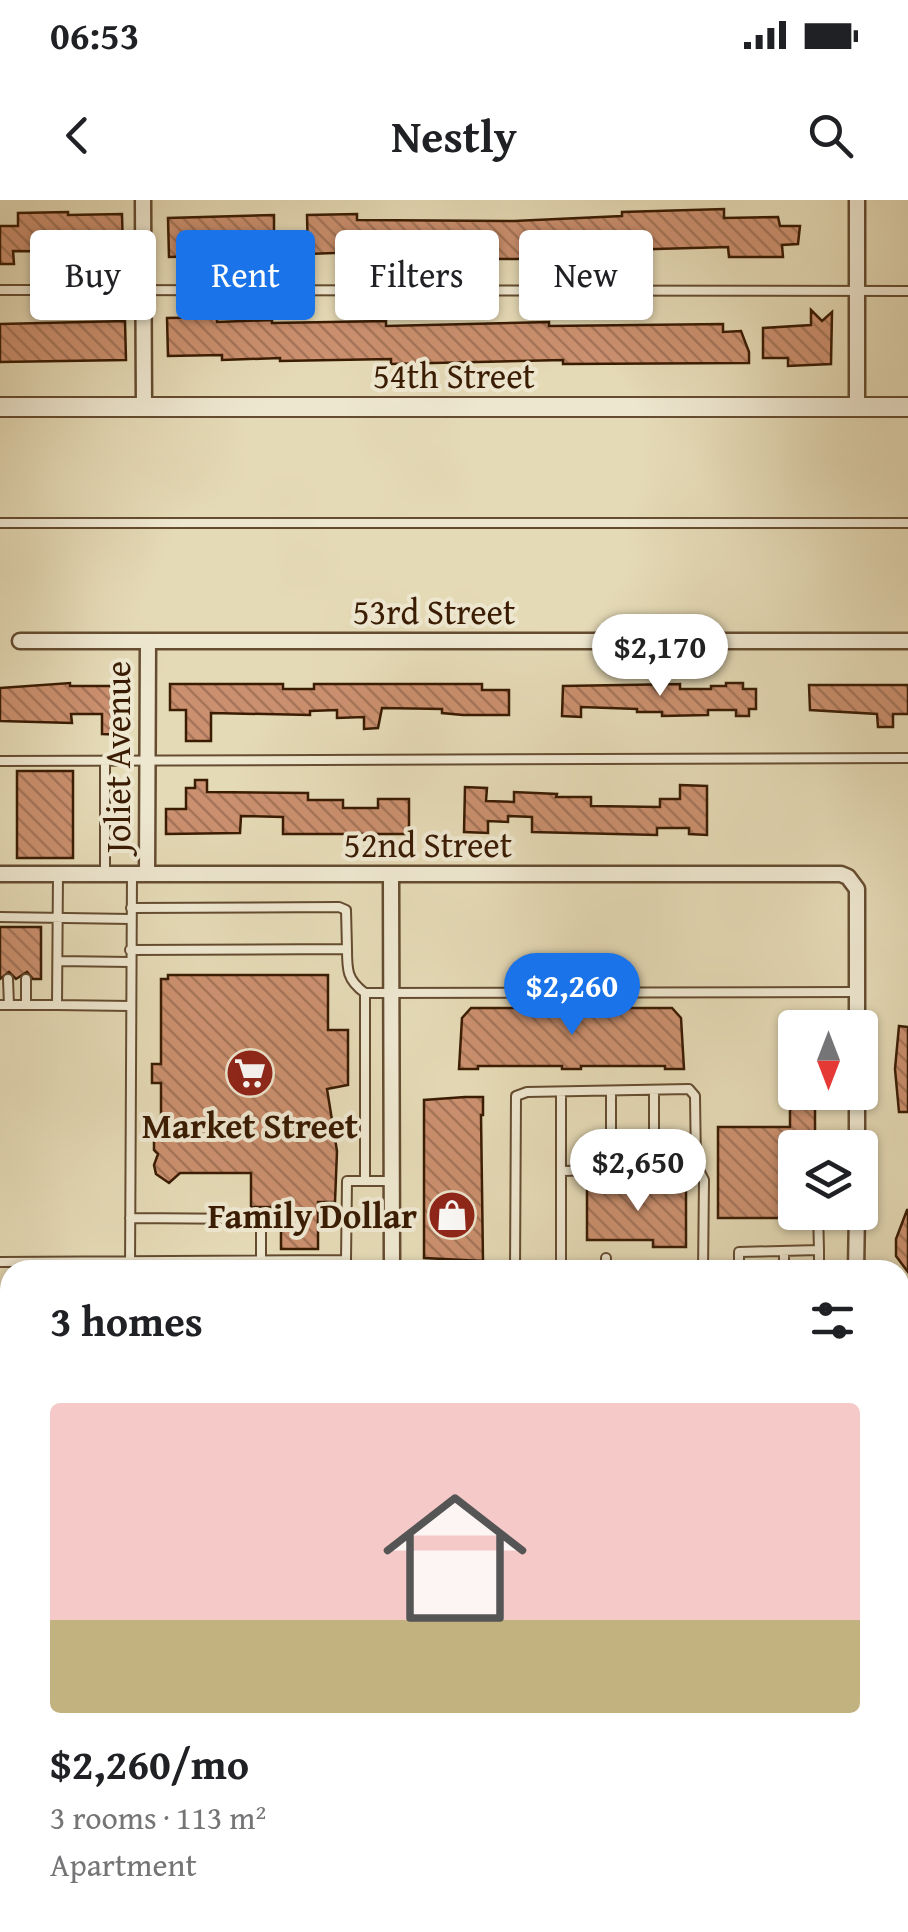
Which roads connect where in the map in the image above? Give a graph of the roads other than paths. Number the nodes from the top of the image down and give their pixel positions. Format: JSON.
{"nodes":[{"id":1,"x":143,"y":200,"type":"edge"},
{"id":2,"x":857,"y":200,"type":"edge"},
{"id":3,"x":143,"y":230,"type":"edge"},
{"id":4,"x":0,"y":290,"type":"edge"},
{"id":5,"x":30,"y":290,"type":"edge"},
{"id":6,"x":857,"y":291,"type":"junction"},
{"id":7,"x":908,"y":291,"type":"edge"},
{"id":8,"x":156,"y":292,"type":"edge"},
{"id":9,"x":144,"y":320,"type":"edge"},
{"id":10,"x":0,"y":407,"type":"edge"},
{"id":11,"x":144,"y":407,"type":"junction"},
{"id":12,"x":857,"y":407,"type":"junction"},
{"id":13,"x":908,"y":407,"type":"edge"},
{"id":14,"x":0,"y":523,"type":"edge"},
{"id":15,"x":908,"y":523,"type":"edge"},
{"id":16,"x":148,"y":641,"type":"junction"},
{"id":17,"x":908,"y":641,"type":"edge"},
{"id":18,"x":20,"y":642,"type":"dead end"},
{"id":19,"x":908,"y":758,"type":"edge"},
{"id":20,"x":104,"y":760,"type":"junction"},
{"id":21,"x":147,"y":760,"type":"junction"},
{"id":22,"x":0,"y":761,"type":"edge"},
{"id":23,"x":0,"y":874,"type":"edge"},
{"id":24,"x":58,"y":874,"type":"junction"},
{"id":25,"x":139,"y":874,"type":"junction"},
{"id":26,"x":391,"y":874,"type":"junction"},
{"id":27,"x":105,"y":875,"type":"junction"},
{"id":28,"x":131,"y":908,"type":"junction"},
{"id":29,"x":58,"y":919,"type":"junction"},
{"id":30,"x":131,"y":919,"type":"junction"},
{"id":31,"x":6,"y":920,"type":"edge"},
{"id":32,"x":130,"y":950,"type":"junction"},
{"id":33,"x":347,"y":950,"type":"junction"},
{"id":34,"x":58,"y":961,"type":"junction"},
{"id":35,"x":130,"y":962,"type":"junction"},
{"id":36,"x":8,"y":979,"type":"dead end"},
{"id":37,"x":26,"y":979,"type":"dead end"},
{"id":38,"x":858,"y":992,"type":"junction"},
{"id":39,"x":365,"y":993,"type":"junction"},
{"id":40,"x":391,"y":993,"type":"junction"},
{"id":41,"x":4,"y":1004,"type":"edge"},
{"id":42,"x":26,"y":1004,"type":"junction"},
{"id":43,"x":58,"y":1004,"type":"junction"},
{"id":44,"x":130,"y":1006,"type":"junction"},
{"id":45,"x":858,"y":1010,"type":"edge"},
{"id":46,"x":654,"y":1090,"type":"junction"},
{"id":47,"x":611,"y":1091,"type":"junction"},
{"id":48,"x":561,"y":1092,"type":"junction"},
{"id":49,"x":654,"y":1164,"type":"junction"},
{"id":50,"x":696,"y":1164,"type":"junction"},
{"id":51,"x":611,"y":1166,"type":"junction"},
{"id":52,"x":561,"y":1171,"type":"junction"},
{"id":53,"x":364,"y":1181,"type":"junction"},
{"id":54,"x":392,"y":1181,"type":"junction"},
{"id":55,"x":130,"y":1218,"type":"junction"},
{"id":56,"x":818,"y":1230,"type":"edge"},
{"id":57,"x":857,"y":1230,"type":"edge"},
{"id":58,"x":819,"y":1250,"type":"junction"},
{"id":59,"x":784,"y":1251,"type":"junction"},
{"id":60,"x":130,"y":1260,"type":"edge"},
{"id":61,"x":261,"y":1260,"type":"edge"},
{"id":62,"x":346,"y":1260,"type":"edge"},
{"id":63,"x":392,"y":1260,"type":"edge"},
{"id":64,"x":515,"y":1260,"type":"edge"},
{"id":65,"x":562,"y":1260,"type":"edge"},
{"id":66,"x":703,"y":1260,"type":"edge"},
{"id":67,"x":739,"y":1260,"type":"edge"},
{"id":68,"x":784,"y":1260,"type":"edge"},
{"id":69,"x":819,"y":1260,"type":"edge"},
{"id":70,"x":856,"y":1260,"type":"edge"}],
"edges":[{"from":1,"to":3,"type":"street"},
{"from":2,"to":6,"type":"street"},
{"from":4,"to":5,"type":"lane"},
{"from":6,"to":7,"type":"lane"},
{"from":6,"to":8,"type":"lane"},
{"from":6,"to":12,"type":"street"},
{"from":9,"to":11,"type":"street"},
{"from":10,"to":11,"type":"street","name":"54th Street"},
{"from":11,"to":12,"type":"street","name":"54th Street"},
{"from":12,"to":13,"type":"street","name":"54th Street"},
{"from":14,"to":15,"type":"lane"},
{"from":16,"to":17,"type":"street","name":"53rd Street"},
{"from":16,"to":18,"type":"street","name":"53rd Street"},
{"from":16,"to":21,"type":"street","name":"Joliet Avenue"},
{"from":19,"to":21,"type":"lane"},
{"from":20,"to":21,"type":"lane"},
{"from":20,"to":22,"type":"lane"},
{"from":20,"to":27,"type":"lane"},
{"from":21,"to":25,"type":"street","name":"Joliet Avenue"},
{"from":23,"to":24,"type":"street","name":"52nd Street"},
{"from":24,"to":27,"type":"street","name":"52nd Street"},
{"from":24,"to":29,"type":"lane"},
{"from":25,"to":26,"type":"street","name":"52nd Street"},
{"from":25,"to":27,"type":"street","name":"52nd Street"},
{"from":25,"to":28,"type":"lane"},
{"from":26,"to":38,"type":"street","name":"52nd Street"},
{"from":26,"to":40,"type":"street"},
{"from":28,"to":30,"type":"lane"},
{"from":28,"to":33,"type":"lane"},
{"from":29,"to":30,"type":"lane"},
{"from":29,"to":31,"type":"lane"},
{"from":29,"to":34,"type":"lane"},
{"from":30,"to":32,"type":"lane"},
{"from":32,"to":33,"type":"lane"},
{"from":32,"to":35,"type":"lane"},
{"from":33,"to":39,"type":"lane"},
{"from":34,"to":35,"type":"lane"},
{"from":34,"to":43,"type":"lane"},
{"from":35,"to":44,"type":"lane"},
{"from":36,"to":41,"type":"lane"},
{"from":37,"to":42,"type":"lane"},
{"from":38,"to":40,"type":"lane"},
{"from":38,"to":45,"type":"street"},
{"from":39,"to":40,"type":"lane"},
{"from":39,"to":53,"type":"lane"},
{"from":40,"to":54,"type":"street"},
{"from":41,"to":42,"type":"lane"},
{"from":42,"to":43,"type":"lane"},
{"from":43,"to":44,"type":"lane"},
{"from":44,"to":55,"type":"lane"},
{"from":46,"to":47,"type":"lane"},
{"from":46,"to":49,"type":"lane"},
{"from":46,"to":50,"type":"lane"},
{"from":47,"to":48,"type":"lane"},
{"from":47,"to":51,"type":"lane"},
{"from":48,"to":52,"type":"lane"},
{"from":48,"to":64,"type":"lane"},
{"from":49,"to":50,"type":"lane"},
{"from":49,"to":51,"type":"lane"},
{"from":50,"to":66,"type":"lane"},
{"from":51,"to":52,"type":"lane"},
{"from":52,"to":65,"type":"lane"},
{"from":53,"to":54,"type":"lane"},
{"from":53,"to":62,"type":"lane"},
{"from":54,"to":63,"type":"street"},
{"from":55,"to":60,"type":"lane"},
{"from":55,"to":61,"type":"lane"},
{"from":56,"to":58,"type":"lane"},
{"from":57,"to":70,"type":"street"},
{"from":58,"to":59,"type":"lane"},
{"from":58,"to":69,"type":"lane"},
{"from":59,"to":67,"type":"lane"},
{"from":59,"to":68,"type":"lane"}]}
